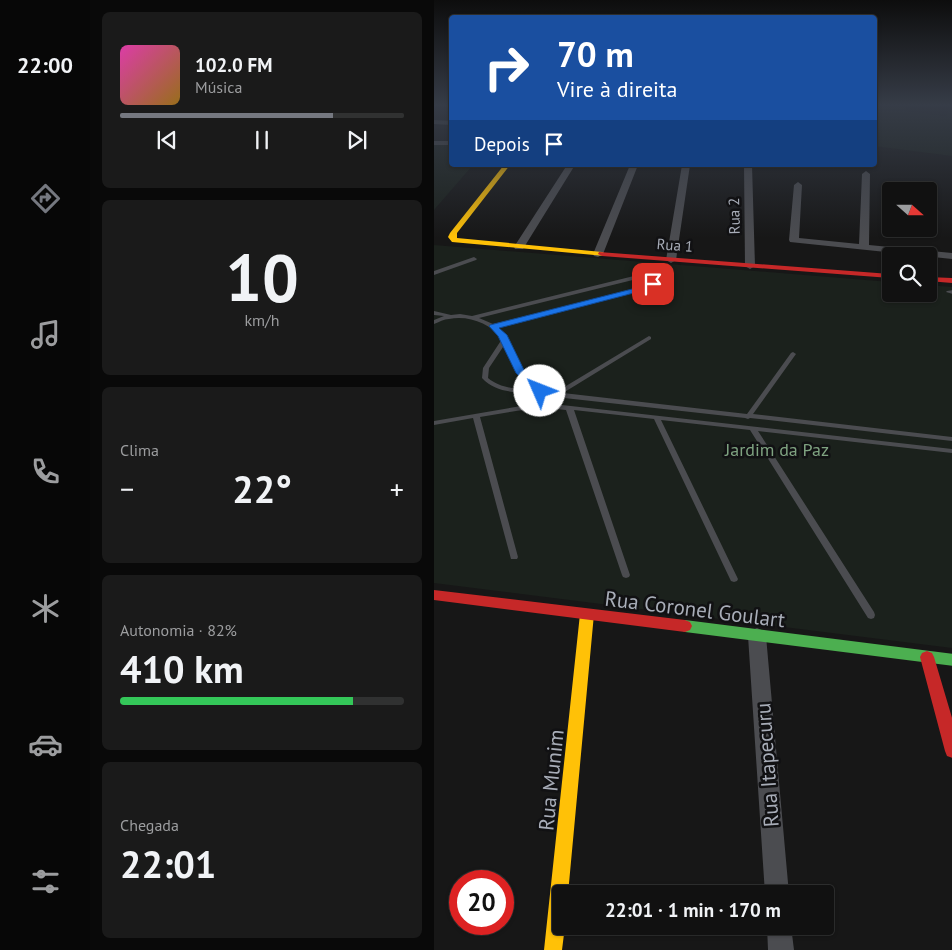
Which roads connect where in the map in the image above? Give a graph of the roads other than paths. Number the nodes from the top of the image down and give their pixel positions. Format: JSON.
{"nodes":[{"id":1,"x":505,"y":167,"type":"edge"},
{"id":2,"x":570,"y":167,"type":"edge"},
{"id":3,"x":633,"y":167,"type":"edge"},
{"id":4,"x":686,"y":167,"type":"edge"},
{"id":5,"x":748,"y":167,"type":"edge"},
{"id":6,"x":866,"y":174,"type":"dead end"},
{"id":7,"x":798,"y":185,"type":"dead end"},
{"id":8,"x":519,"y":247,"type":"junction"},
{"id":9,"x":864,"y":248,"type":"junction"},
{"id":10,"x":598,"y":254,"type":"junction"},
{"id":11,"x":952,"y":256,"type":"edge"},
{"id":12,"x":474,"y":259,"type":"dead end"},
{"id":13,"x":670,"y":260,"type":"junction"},
{"id":14,"x":750,"y":266,"type":"junction"},
{"id":15,"x":434,"y":273,"type":"edge"},
{"id":16,"x":882,"y":275,"type":"edge"},
{"id":17,"x":937,"y":283,"type":"edge"},
{"id":18,"x":951,"y":288,"type":"edge"},
{"id":19,"x":434,"y":313,"type":"edge"},
{"id":20,"x":460,"y":316,"type":"junction"},
{"id":21,"x":471,"y":318,"type":"junction"},
{"id":22,"x":434,"y":322,"type":"edge"},
{"id":23,"x":493,"y":326,"type":"junction"},
{"id":24,"x":649,"y":338,"type":"dead end"},
{"id":25,"x":505,"y":339,"type":"junction"},
{"id":26,"x":793,"y":354,"type":"dead end"},
{"id":27,"x":543,"y":393,"type":"junction"},
{"id":28,"x":556,"y":395,"type":"junction"},
{"id":29,"x":569,"y":407,"type":"junction"},
{"id":30,"x":476,"y":416,"type":"junction"},
{"id":31,"x":748,"y":416,"type":"junction"},
{"id":32,"x":656,"y":417,"type":"junction"},
{"id":33,"x":434,"y":422,"type":"edge"},
{"id":34,"x":752,"y":428,"type":"junction"},
{"id":35,"x":952,"y":439,"type":"edge"},
{"id":36,"x":952,"y":451,"type":"edge"},
{"id":37,"x":514,"y":558,"type":"dead end"},
{"id":38,"x":626,"y":575,"type":"dead end"},
{"id":39,"x":734,"y":579,"type":"dead end"},
{"id":40,"x":434,"y":597,"type":"edge"},
{"id":41,"x":587,"y":614,"type":"junction"},
{"id":42,"x":871,"y":615,"type":"dead end"},
{"id":43,"x":757,"y":636,"type":"junction"},
{"id":44,"x":927,"y":657,"type":"junction"},
{"id":45,"x":952,"y":660,"type":"edge"},
{"id":46,"x":952,"y":751,"type":"edge"},
{"id":47,"x":776,"y":885,"type":"edge"},
{"id":48,"x":780,"y":935,"type":"edge"},
{"id":49,"x":553,"y":950,"type":"edge"},
{"id":50,"x":781,"y":950,"type":"edge"}],
"edges":[{"from":1,"to":8,"type":"main road","name":"Rua 1"},
{"from":2,"to":8,"type":"street"},
{"from":3,"to":10,"type":"street"},
{"from":4,"to":13,"type":"street"},
{"from":5,"to":14,"type":"street","name":"Rua 2"},
{"from":6,"to":9,"type":"street"},
{"from":7,"to":9,"type":"street"},
{"from":8,"to":10,"type":"main road","name":"Rua 1"},
{"from":9,"to":11,"type":"street"},
{"from":10,"to":13,"type":"main road","name":"Rua 1"},
{"from":12,"to":15,"type":"lane"},
{"from":13,"to":14,"type":"main road","name":"Rua 1"},
{"from":14,"to":16,"type":"main road","name":"Rua 1"},
{"from":17,"to":18,"type":"main road"},
{"from":19,"to":20,"type":"lane"},
{"from":20,"to":21,"type":"lane"},
{"from":20,"to":22,"type":"lane"},
{"from":21,"to":23,"type":"lane"},
{"from":21,"to":23,"type":"lane"},
{"from":23,"to":25,"type":"lane"},
{"from":24,"to":28,"type":"lane"},
{"from":25,"to":27,"type":"lane"},
{"from":25,"to":27,"type":"lane"},
{"from":26,"to":31,"type":"lane"},
{"from":27,"to":28,"type":"lane"},
{"from":28,"to":31,"type":"lane"},
{"from":29,"to":30,"type":"lane"},
{"from":29,"to":32,"type":"lane"},
{"from":29,"to":38,"type":"lane"},
{"from":30,"to":33,"type":"lane"},
{"from":30,"to":37,"type":"lane"},
{"from":31,"to":35,"type":"lane"},
{"from":32,"to":34,"type":"lane"},
{"from":32,"to":39,"type":"lane"},
{"from":34,"to":36,"type":"lane"},
{"from":34,"to":42,"type":"lane"},
{"from":40,"to":41,"type":"main road","name":"Rua Coronel Goulart"},
{"from":41,"to":43,"type":"main road","name":"Rua Coronel Goulart"},
{"from":41,"to":49,"type":"main road","name":"Rua Munim"},
{"from":43,"to":44,"type":"main road","name":"Rua Coronel Goulart"},
{"from":43,"to":47,"type":"street","name":"Rua Itapecuru"},
{"from":44,"to":45,"type":"main road","name":"Rua Coronel Goulart"},
{"from":44,"to":46,"type":"main road"},
{"from":48,"to":50,"type":"street"}]}
